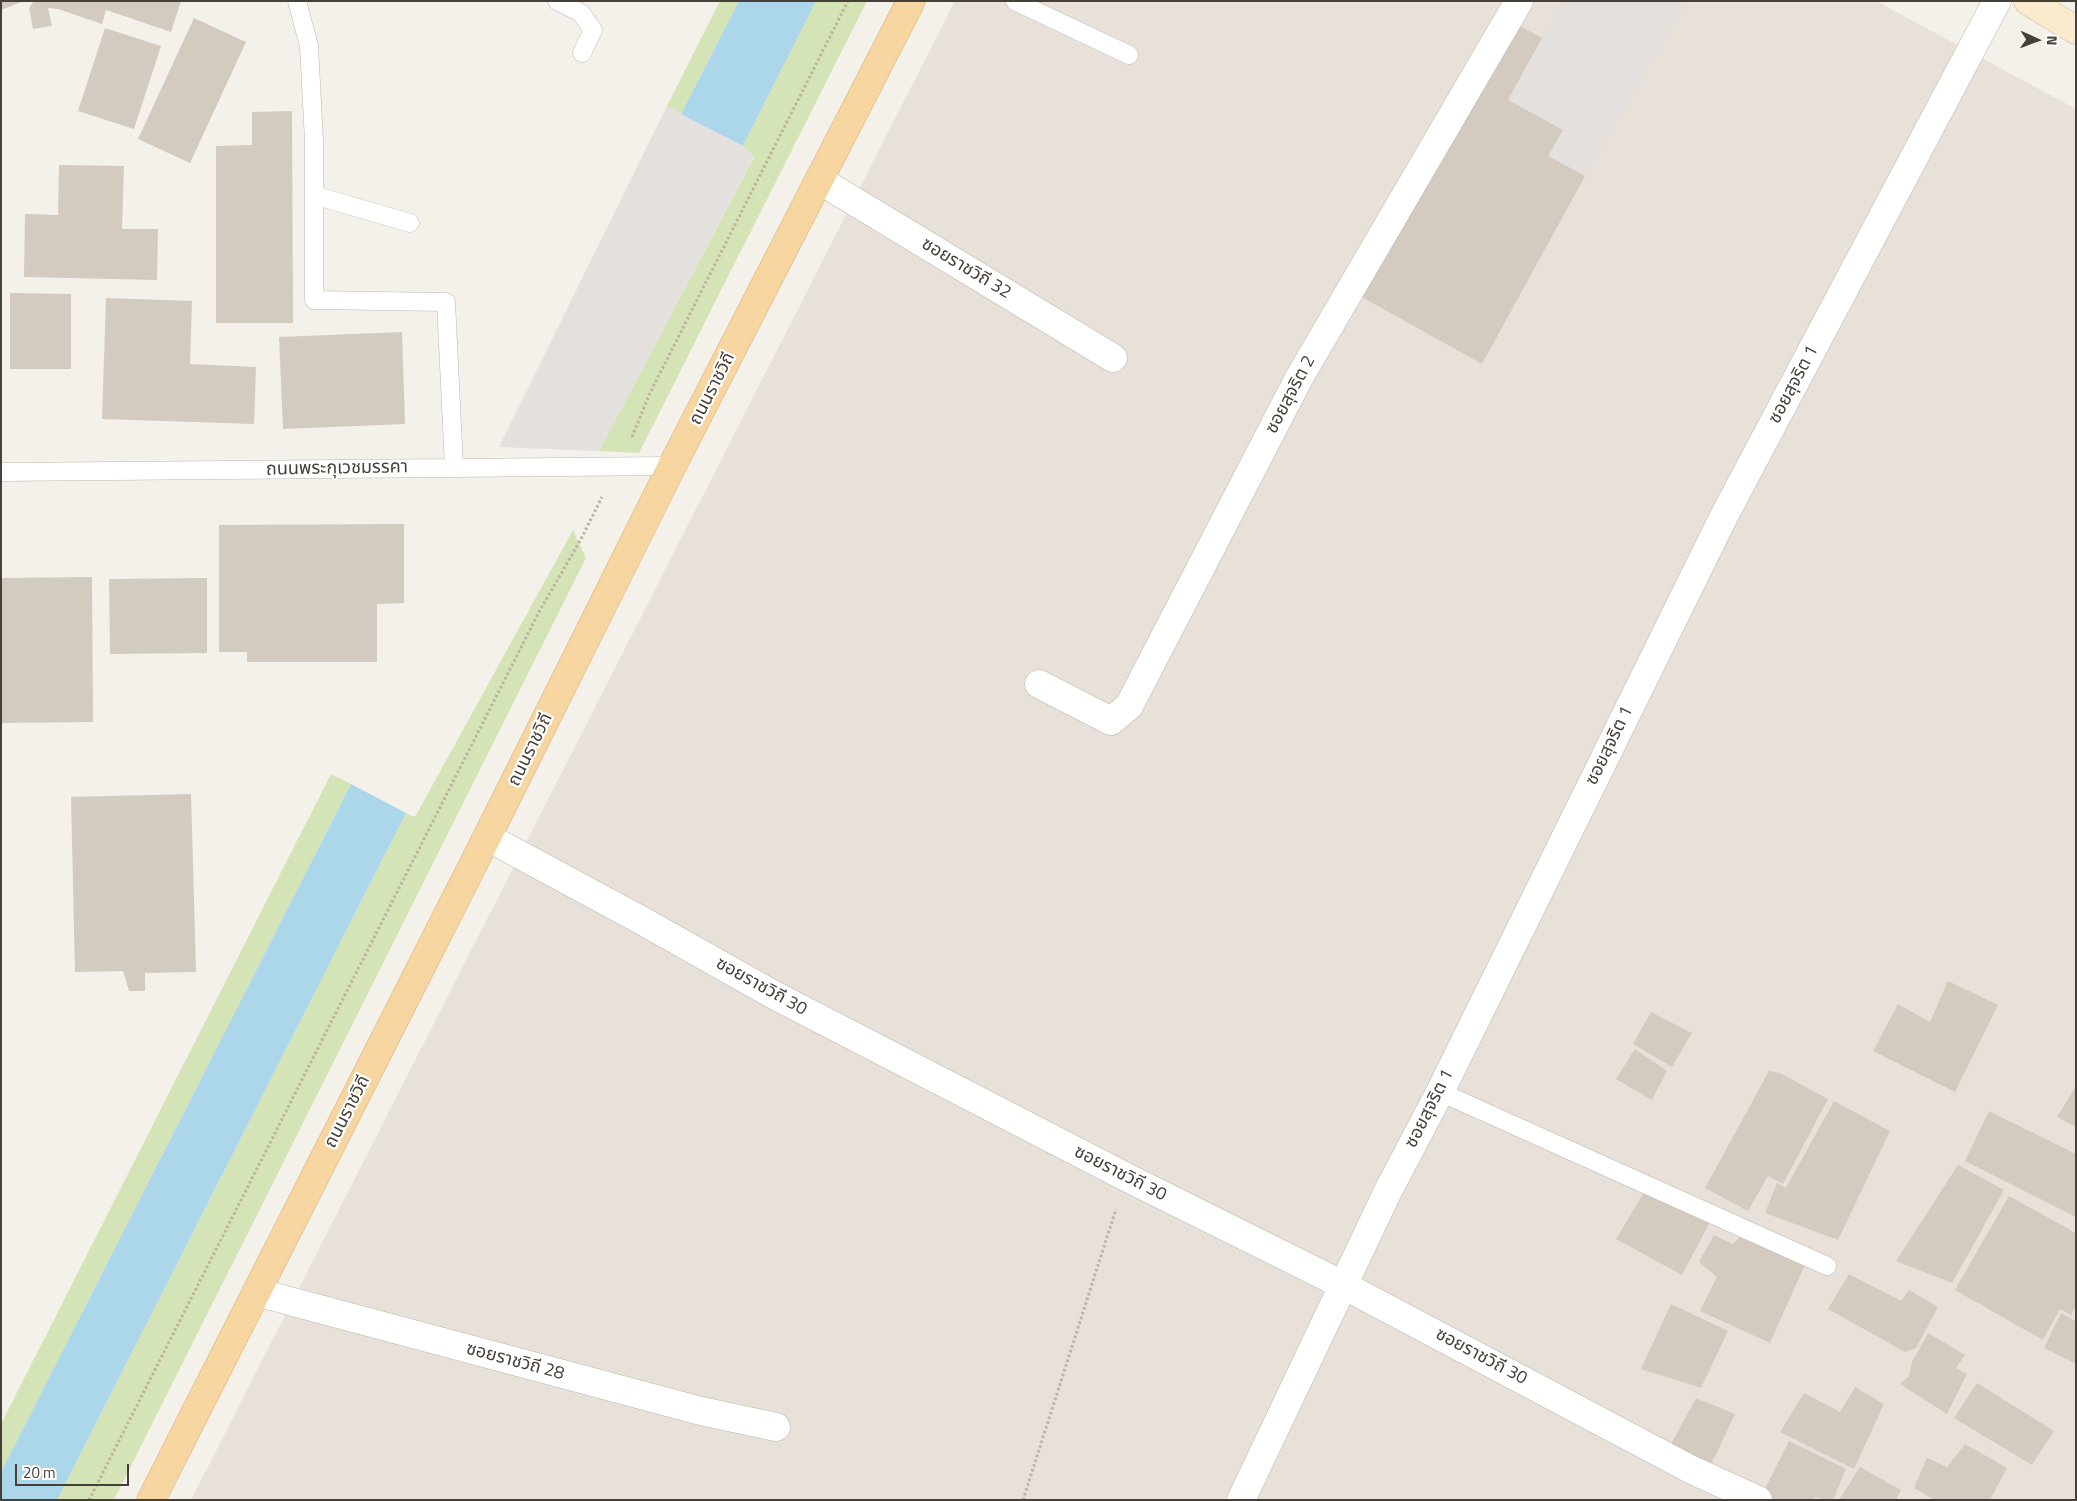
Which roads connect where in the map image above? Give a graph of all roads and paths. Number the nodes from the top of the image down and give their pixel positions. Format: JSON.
{"nodes":[{"id":1,"x":297,"y":1,"type":"edge"},
{"id":2,"x":557,"y":1,"type":"edge"},
{"id":3,"x":848,"y":1,"type":"edge"},
{"id":4,"x":911,"y":1,"type":"edge"},
{"id":5,"x":1015,"y":1,"type":"edge"},
{"id":6,"x":1519,"y":1,"type":"edge"},
{"id":7,"x":1997,"y":1,"type":"edge"},
{"id":8,"x":2028,"y":1,"type":"edge"},
{"id":9,"x":2076,"y":30,"type":"edge"},
{"id":10,"x":582,"y":53,"type":"dead end"},
{"id":11,"x":1129,"y":55,"type":"dead end"},
{"id":12,"x":819,"y":180,"type":"junction"},
{"id":13,"x":314,"y":195,"type":"junction"},
{"id":14,"x":410,"y":223,"type":"dead end"},
{"id":15,"x":1113,"y":358,"type":"dead end"},
{"id":16,"x":642,"y":414,"type":"dead end"},
{"id":17,"x":672,"y":466,"type":"junction"},
{"id":18,"x":454,"y":468,"type":"junction"},
{"id":19,"x":1,"y":472,"type":"edge"},
{"id":20,"x":581,"y":539,"type":"dead end"},
{"id":21,"x":1038,"y":684,"type":"dead end"},
{"id":22,"x":488,"y":837,"type":"junction"},
{"id":23,"x":1440,"y":1092,"type":"junction"},
{"id":24,"x":1126,"y":1178,"type":"junction"},
{"id":25,"x":1827,"y":1266,"type":"dead end"},
{"id":26,"x":1344,"y":1285,"type":"junction"},
{"id":27,"x":256,"y":1292,"type":"junction"},
{"id":28,"x":776,"y":1427,"type":"dead end"},
{"id":29,"x":89,"y":1500,"type":"edge"},
{"id":30,"x":151,"y":1500,"type":"edge"},
{"id":31,"x":1023,"y":1500,"type":"edge"},
{"id":32,"x":1241,"y":1500,"type":"edge"},
{"id":33,"x":1758,"y":1500,"type":"edge"}],
"edges":[{"from":1,"to":13,"type":"lane"},
{"from":2,"to":10,"type":"lane"},
{"from":3,"to":16,"type":"path"},
{"from":4,"to":12,"type":"main road","name":"ถนนราชวิถี"},
{"from":5,"to":11,"type":"lane"},
{"from":6,"to":21,"type":"street","name":"ซอยสุจริต 2"},
{"from":7,"to":23,"type":"street","name":"ซอยสุจริต 1"},
{"from":8,"to":9,"type":"main road"},
{"from":12,"to":15,"type":"street","name":"ซอยราชวิถี 32"},
{"from":12,"to":17,"type":"main road","name":"ถนนราชวิถี"},
{"from":13,"to":14,"type":"lane"},
{"from":13,"to":18,"type":"lane"},
{"from":17,"to":18,"type":"lane","name":"ถนนพระกุเวชมรรคา"},
{"from":17,"to":22,"type":"main road","name":"ถนนราชวิถี"},
{"from":18,"to":19,"type":"lane","name":"ถนนพระกุเวชมรรคา"},
{"from":20,"to":29,"type":"path"},
{"from":22,"to":24,"type":"street","name":"ซอยราชวิถี 30"},
{"from":22,"to":27,"type":"main road","name":"ถนนราชวิถี"},
{"from":23,"to":25,"type":"lane"},
{"from":23,"to":26,"type":"street","name":"ซอยสุจริต 1"},
{"from":24,"to":26,"type":"street","name":"ซอยราชวิถี 30"},
{"from":24,"to":31,"type":"path"},
{"from":26,"to":32,"type":"street","name":"ซอยสุจริต 1"},
{"from":26,"to":33,"type":"street","name":"ซอยราชวิถี 30"},
{"from":27,"to":28,"type":"street","name":"ซอยราชวิถี 28"},
{"from":27,"to":30,"type":"main road","name":"ถนนราชวิถี"}]}
